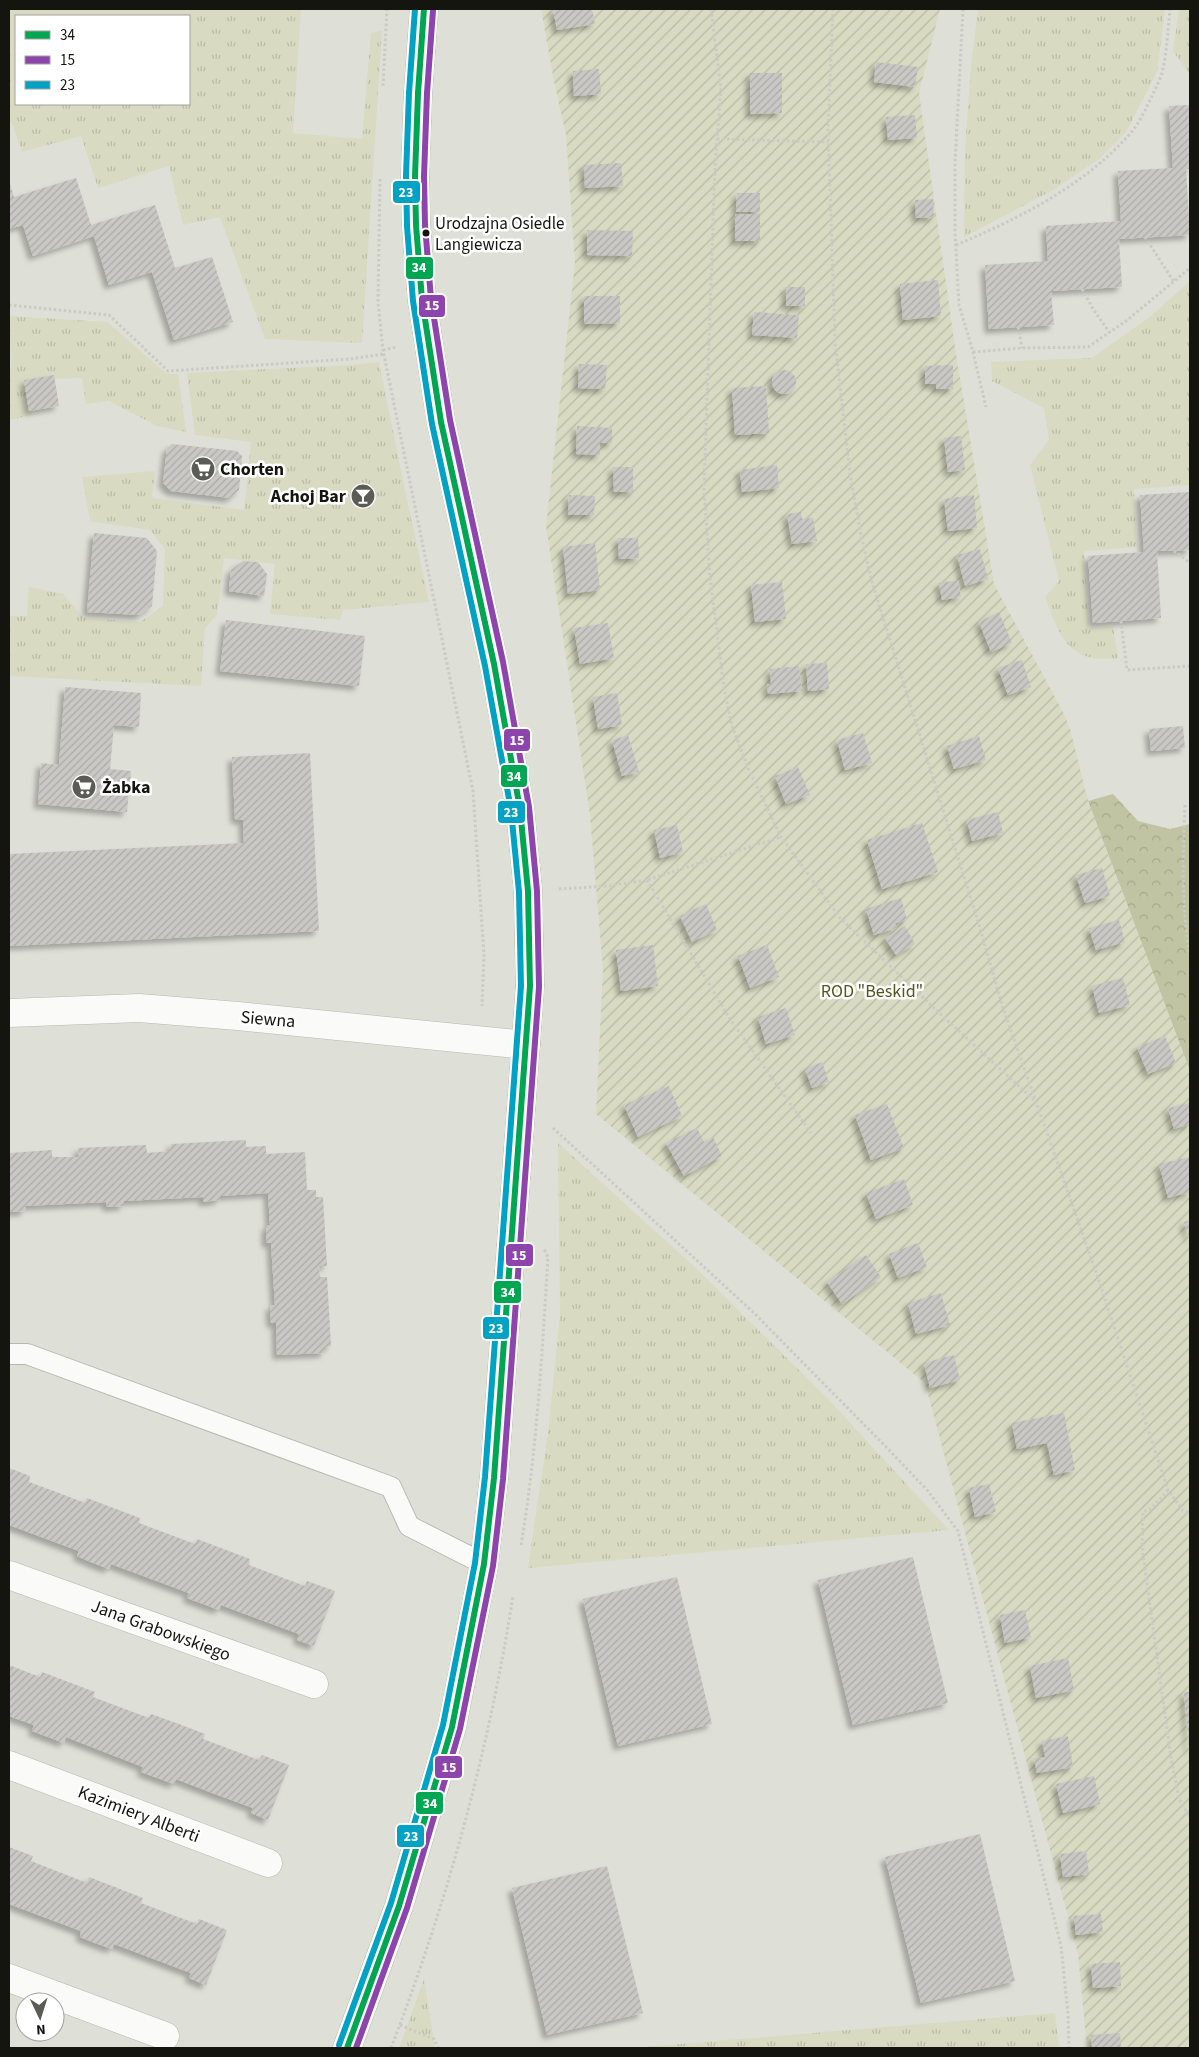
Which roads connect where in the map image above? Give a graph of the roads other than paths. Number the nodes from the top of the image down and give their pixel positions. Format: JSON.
{"nodes":[{"id":1,"x":424,"y":9,"type":"edge"},
{"id":2,"x":9,"y":1013,"type":"edge"},
{"id":3,"x":526,"y":1045,"type":"junction"},
{"id":4,"x":9,"y":1354,"type":"edge"},
{"id":5,"x":484,"y":1564,"type":"junction"},
{"id":6,"x":9,"y":1575,"type":"edge"},
{"id":7,"x":314,"y":1684,"type":"dead end"},
{"id":8,"x":9,"y":1765,"type":"edge"},
{"id":9,"x":268,"y":1863,"type":"dead end"},
{"id":10,"x":9,"y":1978,"type":"edge"},
{"id":11,"x":165,"y":2036,"type":"dead end"},
{"id":12,"x":347,"y":2048,"type":"edge"}],
"edges":[{"from":1,"to":3,"type":"street"},
{"from":2,"to":3,"type":"street","name":"Siewna"},
{"from":3,"to":5,"type":"street"},
{"from":4,"to":5,"type":"lane"},
{"from":5,"to":12,"type":"street"},
{"from":6,"to":7,"type":"street","name":"Jana Grabowskiego"},
{"from":8,"to":9,"type":"street","name":"Kazimiery Alberti"},
{"from":10,"to":11,"type":"street"}]}
